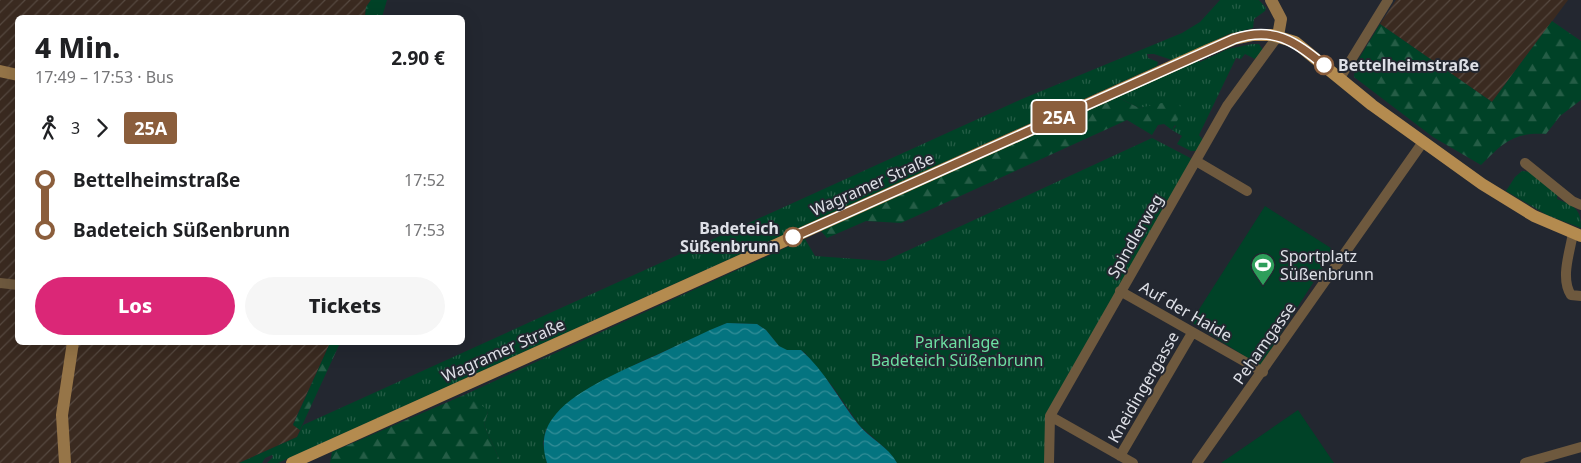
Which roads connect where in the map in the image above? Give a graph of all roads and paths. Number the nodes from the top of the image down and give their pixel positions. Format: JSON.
{"nodes":[{"id":1,"x":1271,"y":0,"type":"edge"},
{"id":2,"x":1388,"y":0,"type":"edge"},
{"id":3,"x":1278,"y":36,"type":"junction"},
{"id":4,"x":0,"y":71,"type":"edge"},
{"id":5,"x":15,"y":74,"type":"edge"},
{"id":6,"x":1340,"y":78,"type":"junction"},
{"id":7,"x":1424,"y":142,"type":"junction"},
{"id":8,"x":1196,"y":161,"type":"junction"},
{"id":9,"x":1525,"y":164,"type":"dead end"},
{"id":10,"x":1247,"y":191,"type":"dead end"},
{"id":11,"x":1581,"y":205,"type":"edge"},
{"id":12,"x":1577,"y":234,"type":"edge"},
{"id":13,"x":0,"y":283,"type":"edge"},
{"id":14,"x":15,"y":285,"type":"edge"},
{"id":15,"x":1120,"y":291,"type":"junction"},
{"id":16,"x":1581,"y":296,"type":"edge"},
{"id":17,"x":1192,"y":333,"type":"junction"},
{"id":18,"x":73,"y":345,"type":"edge"},
{"id":19,"x":1263,"y":372,"type":"junction"},
{"id":20,"x":1050,"y":416,"type":"junction"},
{"id":21,"x":1581,"y":447,"type":"edge"},
{"id":22,"x":1120,"y":456,"type":"junction"},
{"id":23,"x":64,"y":463,"type":"edge"},
{"id":24,"x":292,"y":463,"type":"edge"},
{"id":25,"x":1049,"y":463,"type":"edge"},
{"id":26,"x":1133,"y":463,"type":"edge"},
{"id":27,"x":1197,"y":463,"type":"edge"},
{"id":28,"x":1525,"y":463,"type":"edge"}],
"edges":[{"from":1,"to":3,"type":"street"},
{"from":2,"to":6,"type":"street"},
{"from":3,"to":6,"type":"main road"},
{"from":3,"to":8,"type":"street","name":"Spindlerweg"},
{"from":3,"to":24,"type":"main road","name":"Wagramer Straße"},
{"from":4,"to":5,"type":"street"},
{"from":6,"to":7,"type":"main road"},
{"from":7,"to":12,"type":"main road"},
{"from":7,"to":19,"type":"street","name":"Pehamgasse"},
{"from":8,"to":10,"type":"street"},
{"from":8,"to":15,"type":"street","name":"Spindlerweg"},
{"from":9,"to":11,"type":"street"},
{"from":12,"to":16,"type":"street"},
{"from":13,"to":14,"type":"street"},
{"from":15,"to":17,"type":"street","name":"Auf der Haide"},
{"from":15,"to":20,"type":"street","name":"Spindlerweg"},
{"from":17,"to":19,"type":"street","name":"Auf der Haide"},
{"from":17,"to":22,"type":"street","name":"Kneidingergasse"},
{"from":18,"to":23,"type":"street"},
{"from":19,"to":27,"type":"street","name":"Pehamgasse"},
{"from":20,"to":22,"type":"street"},
{"from":20,"to":25,"type":"street","name":"Spindlerweg"},
{"from":21,"to":28,"type":"street"},
{"from":22,"to":26,"type":"street"}]}
